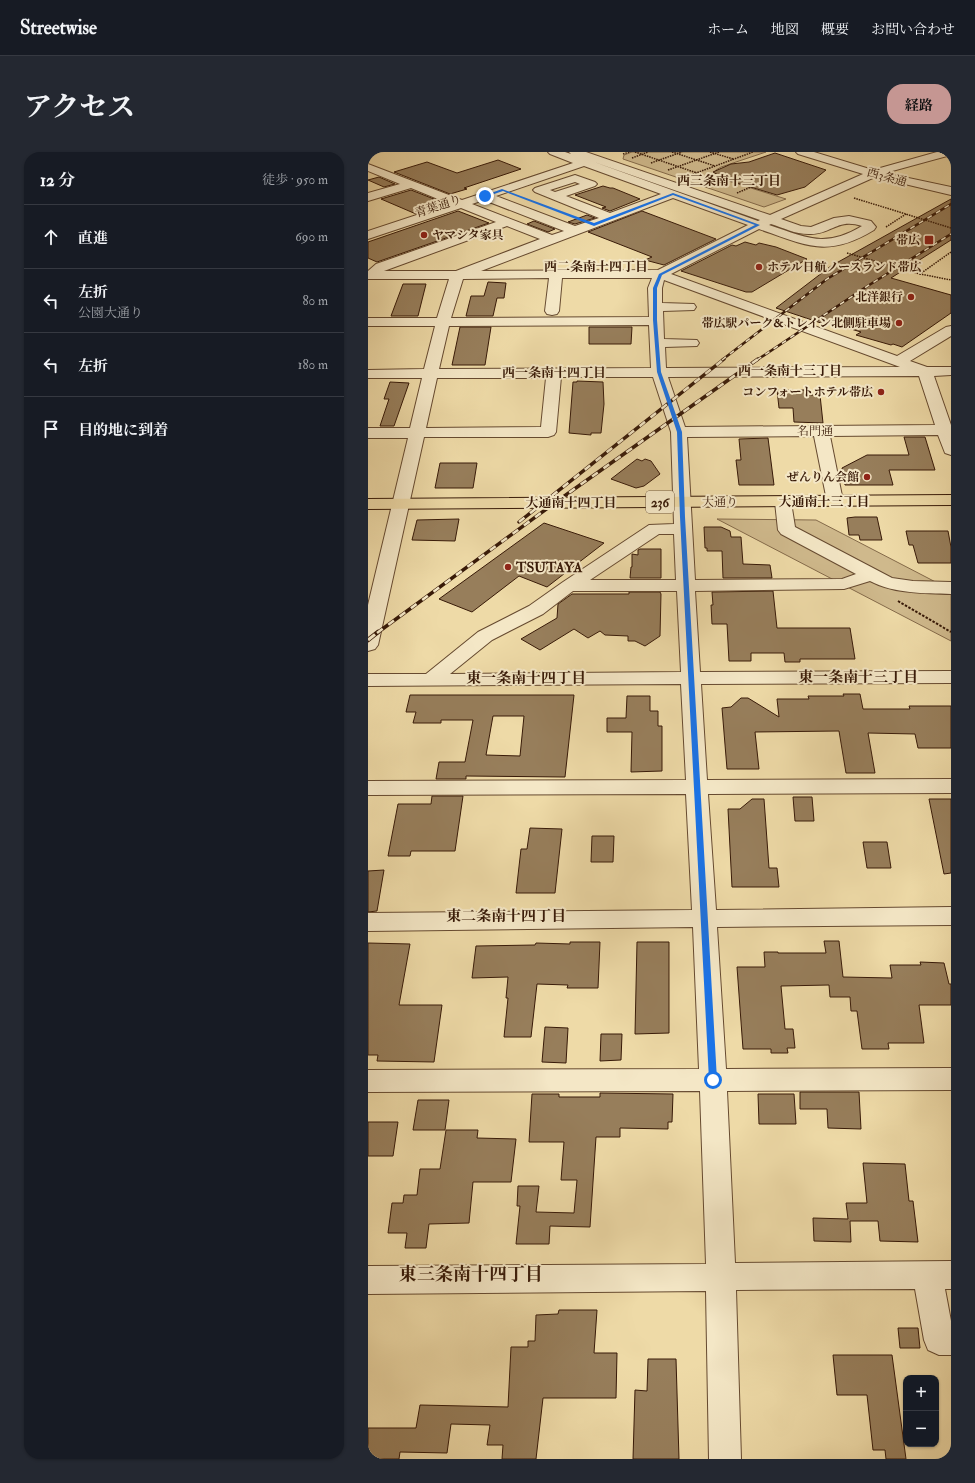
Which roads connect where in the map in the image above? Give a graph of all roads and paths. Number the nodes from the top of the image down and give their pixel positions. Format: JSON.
{"nodes":[{"id":1,"x":554,"y":152,"type":"edge"},
{"id":2,"x":635,"y":152,"type":"edge"},
{"id":3,"x":648,"y":152,"type":"edge"},
{"id":4,"x":672,"y":152,"type":"edge"},
{"id":5,"x":682,"y":152,"type":"edge"},
{"id":6,"x":710,"y":152,"type":"edge"},
{"id":7,"x":718,"y":152,"type":"edge"},
{"id":8,"x":743,"y":152,"type":"edge"},
{"id":9,"x":753,"y":152,"type":"edge"},
{"id":10,"x":802,"y":152,"type":"edge"},
{"id":11,"x":824,"y":152,"type":"edge"},
{"id":12,"x":950,"y":152,"type":"edge"},
{"id":13,"x":715,"y":153,"type":"junction"},
{"id":14,"x":612,"y":154,"type":"dead end"},
{"id":15,"x":642,"y":154,"type":"junction"},
{"id":16,"x":677,"y":154,"type":"junction"},
{"id":17,"x":748,"y":154,"type":"junction"},
{"id":18,"x":586,"y":157,"type":"edge"},
{"id":19,"x":629,"y":159,"type":"dead end"},
{"id":20,"x":733,"y":159,"type":"junction"},
{"id":21,"x":659,"y":160,"type":"junction"},
{"id":22,"x":696,"y":160,"type":"junction"},
{"id":23,"x":646,"y":165,"type":"dead end"},
{"id":24,"x":678,"y":166,"type":"junction"},
{"id":25,"x":715,"y":166,"type":"junction"},
{"id":26,"x":371,"y":170,"type":"edge"},
{"id":27,"x":665,"y":171,"type":"dead end"},
{"id":28,"x":878,"y":172,"type":"junction"},
{"id":29,"x":697,"y":173,"type":"junction"},
{"id":30,"x":684,"y":178,"type":"dead end"},
{"id":31,"x":411,"y":184,"type":"junction"},
{"id":32,"x":951,"y":185,"type":"edge"},
{"id":33,"x":751,"y":187,"type":"dead end"},
{"id":34,"x":503,"y":190,"type":"junction"},
{"id":35,"x":951,"y":191,"type":"edge"},
{"id":36,"x":673,"y":194,"type":"junction"},
{"id":37,"x":733,"y":195,"type":"dead end"},
{"id":38,"x":485,"y":196,"type":"junction"},
{"id":39,"x":555,"y":196,"type":"dead end"},
{"id":40,"x":851,"y":197,"type":"dead end"},
{"id":41,"x":368,"y":198,"type":"edge"},
{"id":42,"x":524,"y":198,"type":"dead end"},
{"id":43,"x":457,"y":202,"type":"junction"},
{"id":44,"x":837,"y":209,"type":"dead end"},
{"id":45,"x":573,"y":217,"type":"dead end"},
{"id":46,"x":611,"y":218,"type":"junction"},
{"id":47,"x":507,"y":222,"type":"junction"},
{"id":48,"x":763,"y":222,"type":"junction"},
{"id":49,"x":594,"y":225,"type":"junction"},
{"id":50,"x":794,"y":228,"type":"junction"},
{"id":51,"x":951,"y":228,"type":"edge"},
{"id":52,"x":368,"y":229,"type":"edge"},
{"id":53,"x":576,"y":231,"type":"junction"},
{"id":54,"x":368,"y":235,"type":"edge"},
{"id":55,"x":553,"y":240,"type":"junction"},
{"id":56,"x":533,"y":247,"type":"junction"},
{"id":57,"x":477,"y":248,"type":"dead end"},
{"id":58,"x":951,"y":252,"type":"edge"},
{"id":59,"x":851,"y":255,"type":"dead end"},
{"id":60,"x":458,"y":262,"type":"junction"},
{"id":61,"x":416,"y":264,"type":"dead end"},
{"id":62,"x":485,"y":265,"type":"junction"},
{"id":63,"x":438,"y":266,"type":"dead end"},
{"id":64,"x":660,"y":274,"type":"junction"},
{"id":65,"x":920,"y":274,"type":"junction"},
{"id":66,"x":369,"y":275,"type":"edge"},
{"id":67,"x":556,"y":275,"type":"junction"},
{"id":68,"x":951,"y":280,"type":"edge"},
{"id":69,"x":689,"y":307,"type":"dead end"},
{"id":70,"x":552,"y":311,"type":"dead end"},
{"id":71,"x":655,"y":314,"type":"junction"},
{"id":72,"x":443,"y":321,"type":"junction"},
{"id":73,"x":368,"y":322,"type":"edge"},
{"id":74,"x":951,"y":330,"type":"edge"},
{"id":75,"x":951,"y":338,"type":"edge"},
{"id":76,"x":656,"y":343,"type":"junction"},
{"id":77,"x":692,"y":344,"type":"dead end"},
{"id":78,"x":912,"y":366,"type":"junction"},
{"id":79,"x":951,"y":371,"type":"edge"},
{"id":80,"x":554,"y":372,"type":"junction"},
{"id":81,"x":659,"y":372,"type":"junction"},
{"id":82,"x":368,"y":374,"type":"edge"},
{"id":83,"x":430,"y":374,"type":"junction"},
{"id":84,"x":948,"y":430,"type":"edge"},
{"id":85,"x":821,"y":431,"type":"junction"},
{"id":86,"x":418,"y":432,"type":"junction"},
{"id":87,"x":679,"y":432,"type":"junction"},
{"id":88,"x":368,"y":433,"type":"edge"},
{"id":89,"x":951,"y":450,"type":"edge"},
{"id":90,"x":951,"y":500,"type":"edge"},
{"id":91,"x":835,"y":501,"type":"junction"},
{"id":92,"x":682,"y":502,"type":"junction"},
{"id":93,"x":783,"y":502,"type":"junction"},
{"id":94,"x":368,"y":504,"type":"edge"},
{"id":95,"x":400,"y":504,"type":"junction"},
{"id":96,"x":683,"y":529,"type":"junction"},
{"id":97,"x":871,"y":574,"type":"junction"},
{"id":98,"x":887,"y":583,"type":"junction"},
{"id":99,"x":687,"y":585,"type":"junction"},
{"id":100,"x":569,"y":586,"type":"junction"},
{"id":101,"x":951,"y":588,"type":"edge"},
{"id":102,"x":375,"y":589,"type":"edge"},
{"id":103,"x":951,"y":632,"type":"edge"},
{"id":104,"x":368,"y":645,"type":"edge"},
{"id":105,"x":691,"y":677,"type":"junction"},
{"id":106,"x":951,"y":677,"type":"edge"},
{"id":107,"x":368,"y":680,"type":"edge"},
{"id":108,"x":430,"y":680,"type":"junction"},
{"id":109,"x":951,"y":786,"type":"edge"},
{"id":110,"x":698,"y":787,"type":"junction"},
{"id":111,"x":368,"y":788,"type":"edge"},
{"id":112,"x":951,"y":916,"type":"edge"},
{"id":113,"x":705,"y":918,"type":"junction"},
{"id":114,"x":368,"y":922,"type":"edge"},
{"id":115,"x":951,"y":1079,"type":"edge"},
{"id":116,"x":713,"y":1080,"type":"junction"},
{"id":117,"x":368,"y":1081,"type":"edge"},
{"id":118,"x":940,"y":1275,"type":"edge"},
{"id":119,"x":721,"y":1276,"type":"junction"},
{"id":120,"x":368,"y":1280,"type":"edge"},
{"id":121,"x":951,"y":1340,"type":"edge"},
{"id":122,"x":725,"y":1459,"type":"edge"}],
"edges":[{"from":1,"to":18,"type":"street"},
{"from":2,"to":15,"type":"path"},
{"from":3,"to":15,"type":"path"},
{"from":4,"to":16,"type":"path"},
{"from":5,"to":16,"type":"path"},
{"from":6,"to":13,"type":"path"},
{"from":7,"to":13,"type":"path"},
{"from":8,"to":17,"type":"path"},
{"from":9,"to":17,"type":"path"},
{"from":10,"to":28,"type":"street","name":"西3条通"},
{"from":11,"to":28,"type":"street"},
{"from":12,"to":28,"type":"street"},
{"from":13,"to":20,"type":"path"},
{"from":13,"to":22,"type":"path"},
{"from":14,"to":18,"type":"street"},
{"from":15,"to":19,"type":"path"},
{"from":15,"to":21,"type":"path"},
{"from":16,"to":21,"type":"path"},
{"from":16,"to":22,"type":"path"},
{"from":17,"to":20,"type":"path"},
{"from":18,"to":34,"type":"street"},
{"from":18,"to":36,"type":"street"},
{"from":18,"to":43,"type":"street","name":"青葉通り"},
{"from":18,"to":48,"type":"street"},
{"from":20,"to":25,"type":"path"},
{"from":21,"to":23,"type":"path"},
{"from":21,"to":24,"type":"path"},
{"from":22,"to":24,"type":"path"},
{"from":22,"to":25,"type":"path"},
{"from":24,"to":27,"type":"path"},
{"from":24,"to":29,"type":"path"},
{"from":25,"to":29,"type":"path"},
{"from":26,"to":31,"type":"street"},
{"from":28,"to":32,"type":"street","name":"西3条通"},
{"from":28,"to":35,"type":"street","name":"西3条通"},
{"from":28,"to":48,"type":"street"},
{"from":29,"to":30,"type":"path"},
{"from":31,"to":41,"type":"street"},
{"from":31,"to":43,"type":"street"},
{"from":33,"to":37,"type":"path"},
{"from":34,"to":38,"type":"street"},
{"from":34,"to":42,"type":"street"},
{"from":36,"to":46,"type":"street"},
{"from":36,"to":48,"type":"street"},
{"from":38,"to":43,"type":"street"},
{"from":38,"to":53,"type":"street"},
{"from":39,"to":46,"type":"street"},
{"from":40,"to":51,"type":"path"},
{"from":43,"to":47,"type":"street"},
{"from":43,"to":52,"type":"street","name":"青葉通り"},
{"from":43,"to":54,"type":"street"},
{"from":44,"to":50,"type":"street"},
{"from":45,"to":49,"type":"street"},
{"from":46,"to":49,"type":"street"},
{"from":47,"to":55,"type":"street"},
{"from":47,"to":66,"type":"street"},
{"from":48,"to":50,"type":"street"},
{"from":48,"to":50,"type":"street"},
{"from":48,"to":64,"type":"street"},
{"from":49,"to":53,"type":"street"},
{"from":53,"to":55,"type":"street"},
{"from":55,"to":56,"type":"street"},
{"from":56,"to":57,"type":"street"},
{"from":56,"to":62,"type":"street"},
{"from":58,"to":65,"type":"path"},
{"from":59,"to":65,"type":"path"},
{"from":60,"to":61,"type":"street"},
{"from":60,"to":62,"type":"street"},
{"from":60,"to":62,"type":"street"},
{"from":60,"to":63,"type":"street"},
{"from":60,"to":66,"type":"street"},
{"from":60,"to":67,"type":"street"},
{"from":60,"to":72,"type":"street"},
{"from":64,"to":67,"type":"street"},
{"from":64,"to":71,"type":"street"},
{"from":64,"to":78,"type":"street"},
{"from":65,"to":68,"type":"path"},
{"from":67,"to":70,"type":"street"},
{"from":69,"to":71,"type":"street"},
{"from":71,"to":72,"type":"street"},
{"from":71,"to":76,"type":"street"},
{"from":72,"to":73,"type":"street"},
{"from":72,"to":83,"type":"street"},
{"from":74,"to":78,"type":"street"},
{"from":75,"to":78,"type":"street"},
{"from":76,"to":77,"type":"street"},
{"from":76,"to":81,"type":"street"},
{"from":78,"to":79,"type":"street"},
{"from":78,"to":81,"type":"street"},
{"from":78,"to":84,"type":"street"},
{"from":80,"to":81,"type":"street"},
{"from":80,"to":83,"type":"street"},
{"from":80,"to":86,"type":"street"},
{"from":81,"to":87,"type":"street"},
{"from":82,"to":83,"type":"street"},
{"from":83,"to":86,"type":"street"},
{"from":84,"to":85,"type":"street","name":"名門通"},
{"from":84,"to":89,"type":"street"},
{"from":85,"to":87,"type":"street","name":"名門通"},
{"from":85,"to":91,"type":"street"},
{"from":86,"to":88,"type":"street"},
{"from":86,"to":95,"type":"street"},
{"from":87,"to":92,"type":"street"},
{"from":90,"to":91,"type":"highway","name":"大通り","number":"236"},
{"from":91,"to":93,"type":"highway","name":"大通り","number":"236"},
{"from":92,"to":93,"type":"highway","name":"大通り","number":"236"},
{"from":92,"to":95,"type":"highway","name":"大通り","number":"236"},
{"from":92,"to":96,"type":"street"},
{"from":93,"to":97,"type":"street"},
{"from":94,"to":95,"type":"highway","name":"大通り","number":"236"},
{"from":95,"to":102,"type":"street"},
{"from":96,"to":99,"type":"street"},
{"from":96,"to":100,"type":"street"},
{"from":97,"to":98,"type":"street"},
{"from":97,"to":99,"type":"street"},
{"from":98,"to":101,"type":"street"},
{"from":98,"to":103,"type":"path"},
{"from":99,"to":100,"type":"street"},
{"from":99,"to":105,"type":"street"},
{"from":100,"to":108,"type":"street"},
{"from":102,"to":104,"type":"street"},
{"from":105,"to":106,"type":"street"},
{"from":105,"to":108,"type":"street"},
{"from":105,"to":110,"type":"street"},
{"from":107,"to":108,"type":"street"},
{"from":109,"to":110,"type":"street"},
{"from":110,"to":111,"type":"street"},
{"from":110,"to":113,"type":"street"},
{"from":112,"to":113,"type":"street"},
{"from":113,"to":114,"type":"street"},
{"from":113,"to":116,"type":"street"},
{"from":115,"to":116,"type":"street"},
{"from":116,"to":117,"type":"street"},
{"from":116,"to":119,"type":"street"},
{"from":118,"to":119,"type":"street"},
{"from":118,"to":121,"type":"street"},
{"from":119,"to":120,"type":"street"},
{"from":119,"to":122,"type":"street"}]}
